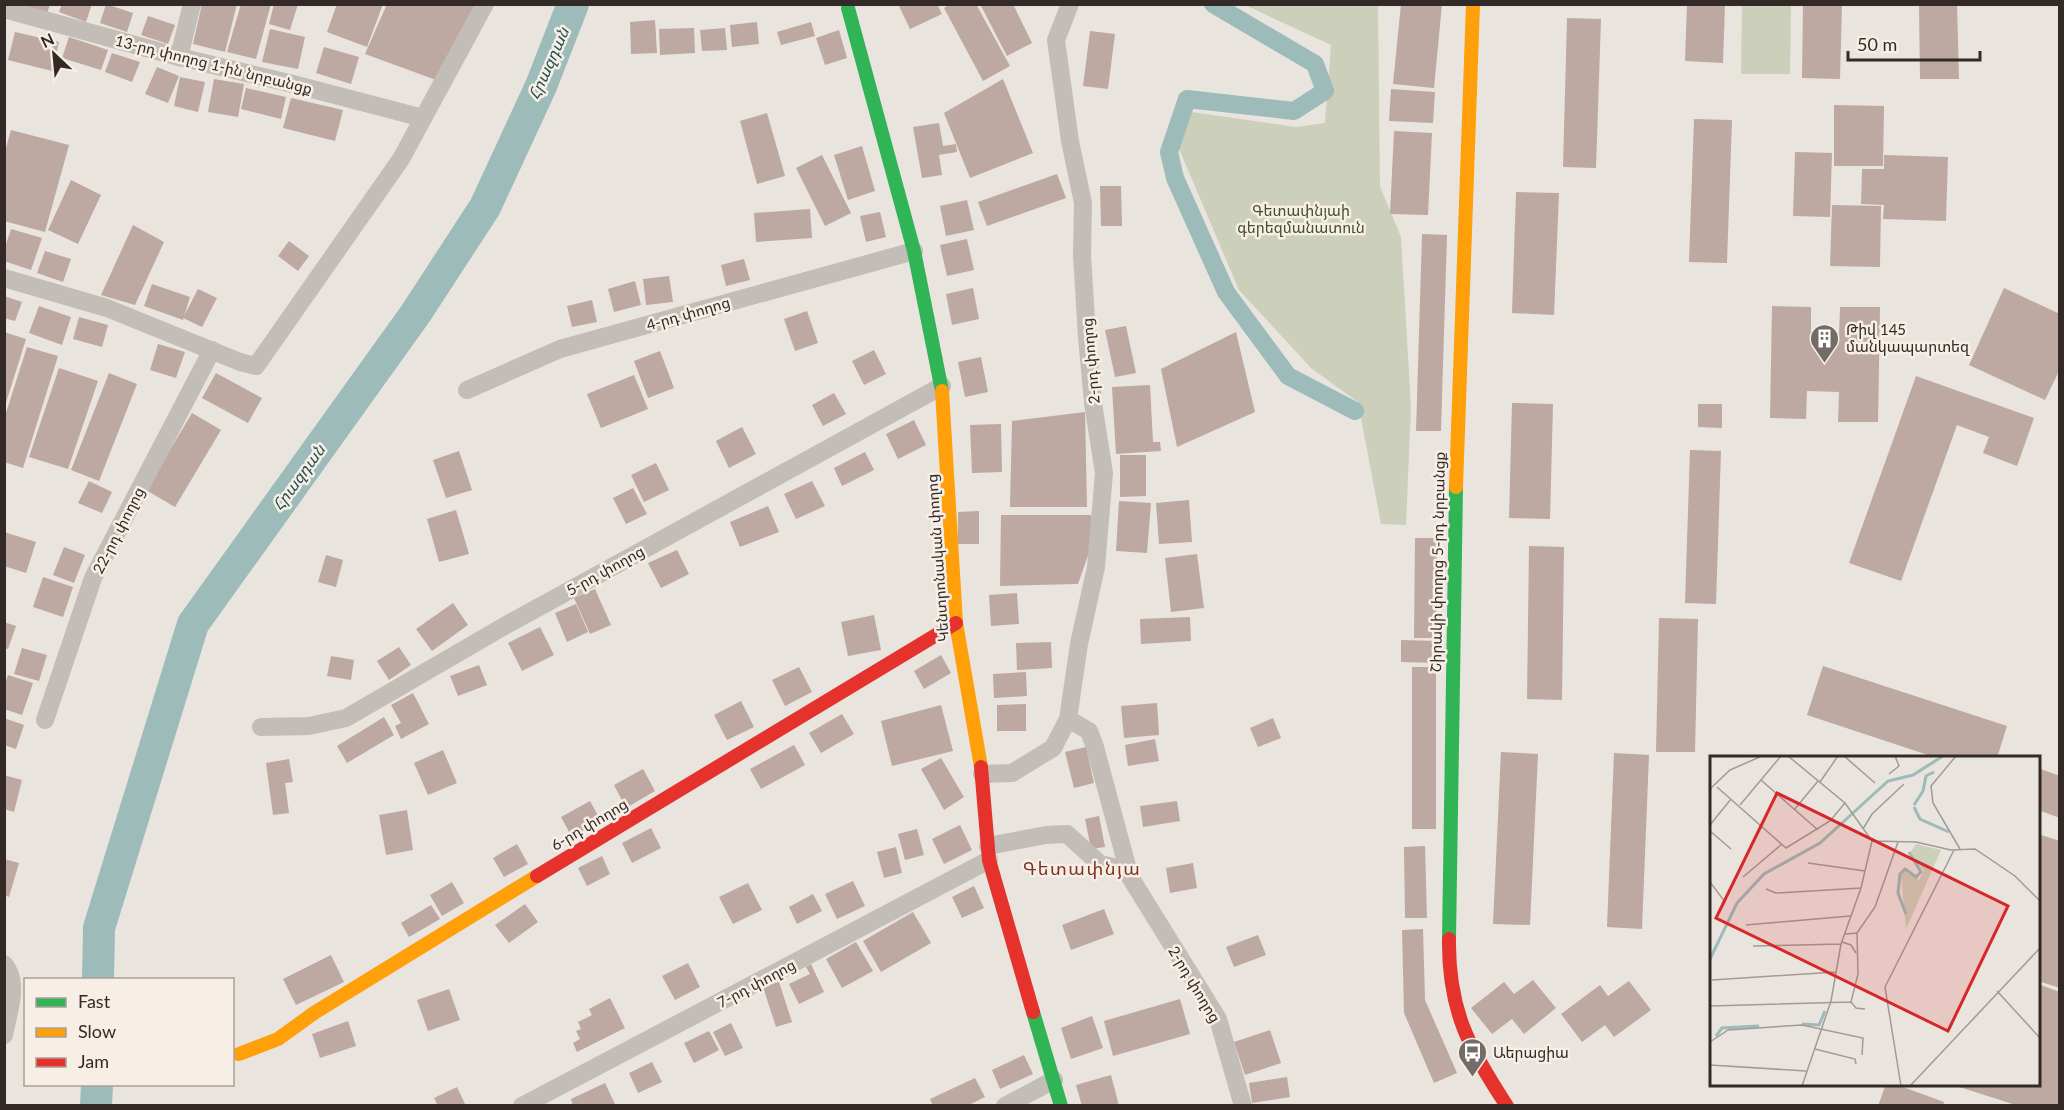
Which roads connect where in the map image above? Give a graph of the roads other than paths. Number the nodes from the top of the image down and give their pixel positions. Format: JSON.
{"nodes":[{"id":1,"x":192,"y":4,"type":"edge"},
{"id":2,"x":485,"y":4,"type":"edge"},
{"id":3,"x":1070,"y":4,"type":"edge"},
{"id":4,"x":1473,"y":4,"type":"edge"},
{"id":5,"x":847,"y":6,"type":"edge"},
{"id":6,"x":4,"y":9,"type":"edge"},
{"id":7,"x":179,"y":57,"type":"junction"},
{"id":8,"x":423,"y":118,"type":"junction"},
{"id":9,"x":914,"y":251,"type":"junction"},
{"id":10,"x":4,"y":278,"type":"edge"},
{"id":11,"x":212,"y":350,"type":"junction"},
{"id":12,"x":942,"y":386,"type":"junction"},
{"id":13,"x":467,"y":390,"type":"dead end"},
{"id":14,"x":956,"y":623,"type":"junction"},
{"id":15,"x":1068,"y":719,"type":"junction"},
{"id":16,"x":45,"y":720,"type":"dead end"},
{"id":17,"x":261,"y":727,"type":"dead end"},
{"id":18,"x":982,"y":774,"type":"junction"},
{"id":19,"x":989,"y":853,"type":"junction"},
{"id":20,"x":1128,"y":870,"type":"junction"},
{"id":21,"x":4,"y":964,"type":"edge"},
{"id":22,"x":4,"y":1035,"type":"edge"},
{"id":23,"x":239,"y":1054,"type":"dead end"},
{"id":24,"x":1054,"y":1080,"type":"junction"},
{"id":25,"x":522,"y":1106,"type":"edge"},
{"id":26,"x":1005,"y":1106,"type":"edge"},
{"id":27,"x":1062,"y":1106,"type":"edge"},
{"id":28,"x":1243,"y":1106,"type":"edge"},
{"id":29,"x":1507,"y":1106,"type":"edge"}],
"edges":[{"from":1,"to":7,"type":"street"},
{"from":2,"to":8,"type":"street"},
{"from":3,"to":15,"type":"street","name":"2-րդ փողոց"},
{"from":4,"to":29,"type":"street","name":"Շիրակի փողոց 5-րդ նրբանցք"},
{"from":5,"to":9,"type":"street","name":"Կենտրոնական փողոց"},
{"from":6,"to":7,"type":"street","name":"13-րդ փողոց 1-ին նրբանցք"},
{"from":7,"to":8,"type":"street","name":"13-րդ փողոց 1-ին նրբանցք"},
{"from":8,"to":11,"type":"street"},
{"from":9,"to":12,"type":"street","name":"Կենտրոնական փողոց"},
{"from":9,"to":13,"type":"street","name":"4-րդ փողոց"},
{"from":10,"to":11,"type":"street"},
{"from":11,"to":16,"type":"street","name":"22-րդ փողոց"},
{"from":12,"to":14,"type":"street","name":"Կենտրոնական փողոց"},
{"from":12,"to":17,"type":"street","name":"5-րդ փողոց"},
{"from":14,"to":18,"type":"street","name":"Կենտրոնական փողոց"},
{"from":14,"to":23,"type":"street","name":"6-րդ փողոց"},
{"from":15,"to":18,"type":"street","name":"2-րդ փողոց"},
{"from":15,"to":20,"type":"street","name":"2-րդ փողոց"},
{"from":18,"to":19,"type":"street","name":"Կենտրոնական փողոց"},
{"from":19,"to":20,"type":"street"},
{"from":19,"to":24,"type":"street","name":"Կենտրոնական փողոց"},
{"from":19,"to":25,"type":"street","name":"7-րդ փողոց"},
{"from":20,"to":28,"type":"street","name":"2-րդ փողոց"},
{"from":21,"to":22,"type":"street"},
{"from":24,"to":26,"type":"street"},
{"from":24,"to":27,"type":"street","name":"Կենտրոնական փողոց"}]}
